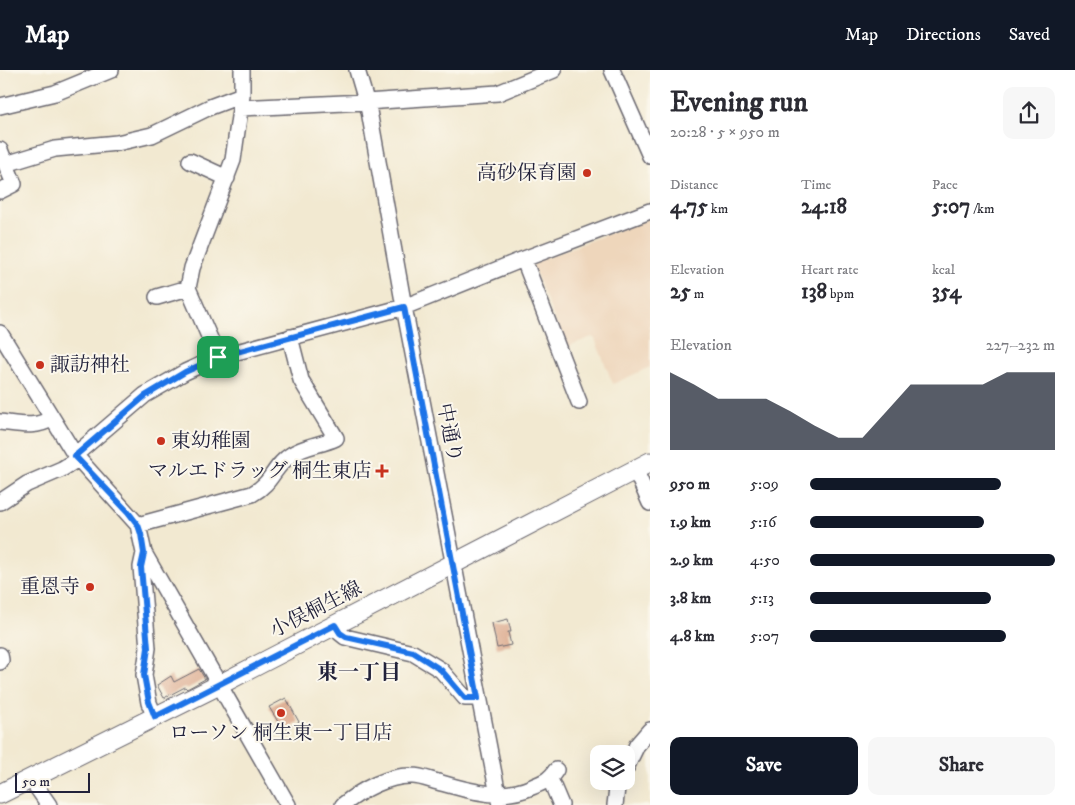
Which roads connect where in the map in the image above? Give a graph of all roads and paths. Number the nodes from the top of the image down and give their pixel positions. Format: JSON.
{"nodes":[{"id":1,"x":112,"y":70,"type":"edge"},
{"id":2,"x":242,"y":70,"type":"edge"},
{"id":3,"x":357,"y":70,"type":"edge"},
{"id":4,"x":554,"y":70,"type":"edge"},
{"id":5,"x":612,"y":70,"type":"edge"},
{"id":6,"x":90,"y":74,"type":"edge"},
{"id":7,"x":241,"y":101,"type":"junction"},
{"id":8,"x":366,"y":102,"type":"junction"},
{"id":9,"x":0,"y":106,"type":"edge"},
{"id":10,"x":650,"y":156,"type":"edge"},
{"id":11,"x":3,"y":157,"type":"edge"},
{"id":12,"x":190,"y":162,"type":"dead end"},
{"id":13,"x":227,"y":178,"type":"junction"},
{"id":14,"x":0,"y":191,"type":"edge"},
{"id":15,"x":650,"y":211,"type":"edge"},
{"id":16,"x":524,"y":260,"type":"junction"},
{"id":17,"x":188,"y":288,"type":"junction"},
{"id":18,"x":157,"y":297,"type":"dead end"},
{"id":19,"x":404,"y":307,"type":"junction"},
{"id":20,"x":0,"y":333,"type":"edge"},
{"id":21,"x":290,"y":337,"type":"junction"},
{"id":22,"x":218,"y":357,"type":"junction"},
{"id":23,"x":579,"y":402,"type":"dead end"},
{"id":24,"x":52,"y":418,"type":"junction"},
{"id":25,"x":0,"y":422,"type":"edge"},
{"id":26,"x":76,"y":457,"type":"junction"},
{"id":27,"x":643,"y":466,"type":"edge"},
{"id":28,"x":0,"y":502,"type":"edge"},
{"id":29,"x":650,"y":503,"type":"edge"},
{"id":30,"x":138,"y":525,"type":"junction"},
{"id":31,"x":144,"y":553,"type":"junction"},
{"id":32,"x":453,"y":563,"type":"junction"},
{"id":33,"x":340,"y":631,"type":"junction"},
{"id":34,"x":0,"y":655,"type":"edge"},
{"id":35,"x":0,"y":662,"type":"edge"},
{"id":36,"x":219,"y":685,"type":"junction"},
{"id":37,"x":478,"y":698,"type":"junction"},
{"id":38,"x":155,"y":717,"type":"junction"},
{"id":39,"x":650,"y":730,"type":"edge"},
{"id":40,"x":635,"y":749,"type":"edge"},
{"id":41,"x":31,"y":779,"type":"junction"},
{"id":42,"x":617,"y":790,"type":"edge"},
{"id":43,"x":0,"y":794,"type":"edge"},
{"id":44,"x":499,"y":800,"type":"edge"},
{"id":45,"x":49,"y":805,"type":"edge"},
{"id":46,"x":288,"y":805,"type":"edge"},
{"id":47,"x":343,"y":805,"type":"edge"},
{"id":48,"x":561,"y":805,"type":"edge"},
{"id":49,"x":615,"y":805,"type":"edge"}],
"edges":[{"from":1,"to":6,"type":"street"},
{"from":2,"to":7,"type":"street"},
{"from":3,"to":8,"type":"street","name":"中通り"},
{"from":4,"to":8,"type":"street"},
{"from":5,"to":10,"type":"street"},
{"from":6,"to":9,"type":"street"},
{"from":7,"to":8,"type":"street"},
{"from":7,"to":11,"type":"street"},
{"from":7,"to":13,"type":"street"},
{"from":8,"to":19,"type":"street","name":"中通り"},
{"from":11,"to":14,"type":"street"},
{"from":12,"to":13,"type":"street"},
{"from":13,"to":17,"type":"street"},
{"from":15,"to":16,"type":"street"},
{"from":16,"to":19,"type":"street"},
{"from":16,"to":23,"type":"street"},
{"from":17,"to":18,"type":"street"},
{"from":17,"to":22,"type":"street"},
{"from":19,"to":21,"type":"street"},
{"from":19,"to":32,"type":"street","name":"中通り"},
{"from":20,"to":24,"type":"street"},
{"from":21,"to":22,"type":"street"},
{"from":21,"to":30,"type":"street"},
{"from":22,"to":26,"type":"street"},
{"from":24,"to":25,"type":"street"},
{"from":24,"to":26,"type":"street"},
{"from":26,"to":28,"type":"street"},
{"from":26,"to":30,"type":"street"},
{"from":27,"to":29,"type":"street"},
{"from":27,"to":32,"type":"main road","name":"小俣桐生線"},
{"from":30,"to":31,"type":"street"},
{"from":31,"to":36,"type":"street"},
{"from":31,"to":38,"type":"street"},
{"from":32,"to":33,"type":"main road","name":"小俣桐生線"},
{"from":32,"to":37,"type":"street","name":"中通り"},
{"from":33,"to":36,"type":"main road","name":"小俣桐生線"},
{"from":33,"to":37,"type":"street"},
{"from":34,"to":35,"type":"street"},
{"from":36,"to":38,"type":"main road","name":"小俣桐生線"},
{"from":36,"to":46,"type":"street"},
{"from":37,"to":44,"type":"street","name":"中通り"},
{"from":38,"to":41,"type":"main road","name":"小俣桐生線"},
{"from":39,"to":40,"type":"street"},
{"from":41,"to":43,"type":"main road","name":"小俣桐生線"},
{"from":41,"to":45,"type":"street"},
{"from":42,"to":49,"type":"street"},
{"from":44,"to":47,"type":"street"},
{"from":44,"to":48,"type":"street"}]}
